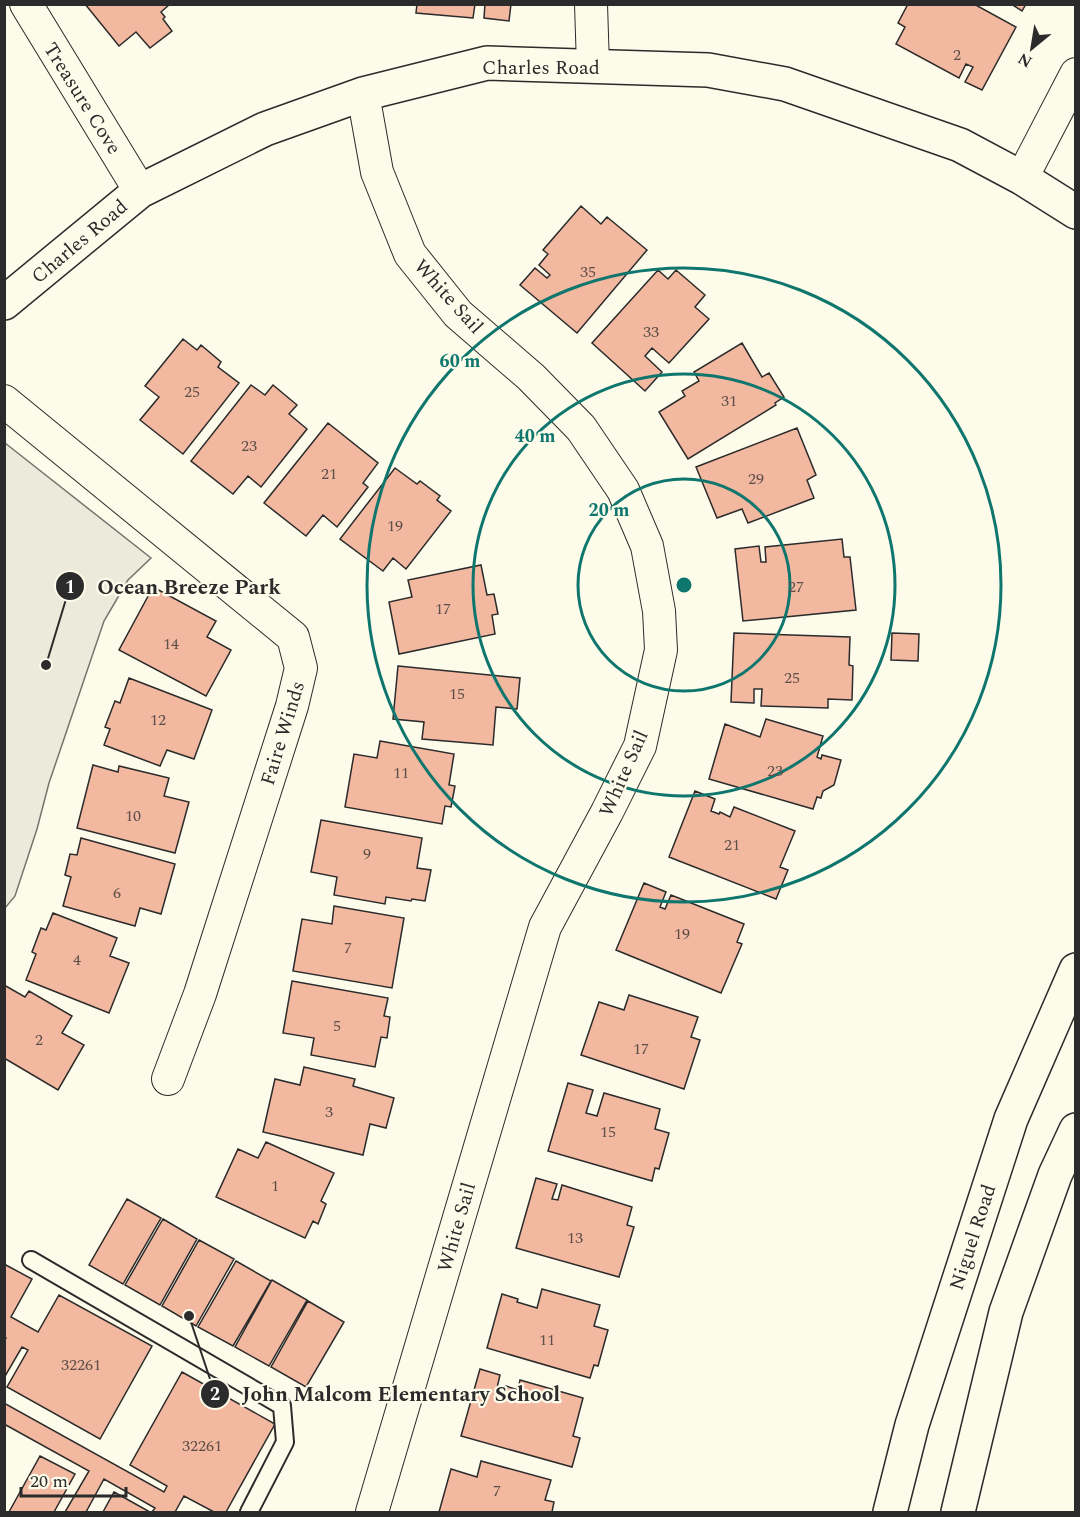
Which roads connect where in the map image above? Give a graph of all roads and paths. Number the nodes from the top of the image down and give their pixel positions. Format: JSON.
{"nodes":[{"id":1,"x":26,"y":4,"type":"edge"},
{"id":2,"x":591,"y":4,"type":"edge"},
{"id":3,"x":593,"y":66,"type":"junction"},
{"id":4,"x":1076,"y":74,"type":"edge"},
{"id":5,"x":363,"y":94,"type":"junction"},
{"id":6,"x":1022,"y":178,"type":"junction"},
{"id":7,"x":140,"y":191,"type":"junction"},
{"id":8,"x":1076,"y":212,"type":"edge"},
{"id":9,"x":4,"y":303,"type":"edge"},
{"id":10,"x":4,"y":401,"type":"edge"},
{"id":11,"x":1076,"y":970,"type":"edge"},
{"id":12,"x":168,"y":1079,"type":"dead end"},
{"id":13,"x":1076,"y":1130,"type":"edge"},
{"id":14,"x":31,"y":1260,"type":"dead end"},
{"id":15,"x":249,"y":1512,"type":"edge"},
{"id":16,"x":372,"y":1512,"type":"edge"},
{"id":17,"x":890,"y":1512,"type":"edge"},
{"id":18,"x":958,"y":1512,"type":"edge"}],
"edges":[{"from":1,"to":7,"type":"street","name":"Treasure Cove"},
{"from":2,"to":3,"type":"street"},
{"from":3,"to":5,"type":"street","name":"Charles Road"},
{"from":3,"to":6,"type":"street","name":"Charles Road"},
{"from":4,"to":6,"type":"street"},
{"from":5,"to":7,"type":"street","name":"Charles Road"},
{"from":5,"to":16,"type":"street","name":"White Sail"},
{"from":6,"to":8,"type":"street","name":"Charles Road"},
{"from":7,"to":9,"type":"street","name":"Charles Road"},
{"from":10,"to":12,"type":"street","name":"Faire Winds"},
{"from":11,"to":17,"type":"street","name":"Niguel Road"},
{"from":13,"to":18,"type":"street"},
{"from":14,"to":15,"type":"lane"}]}
